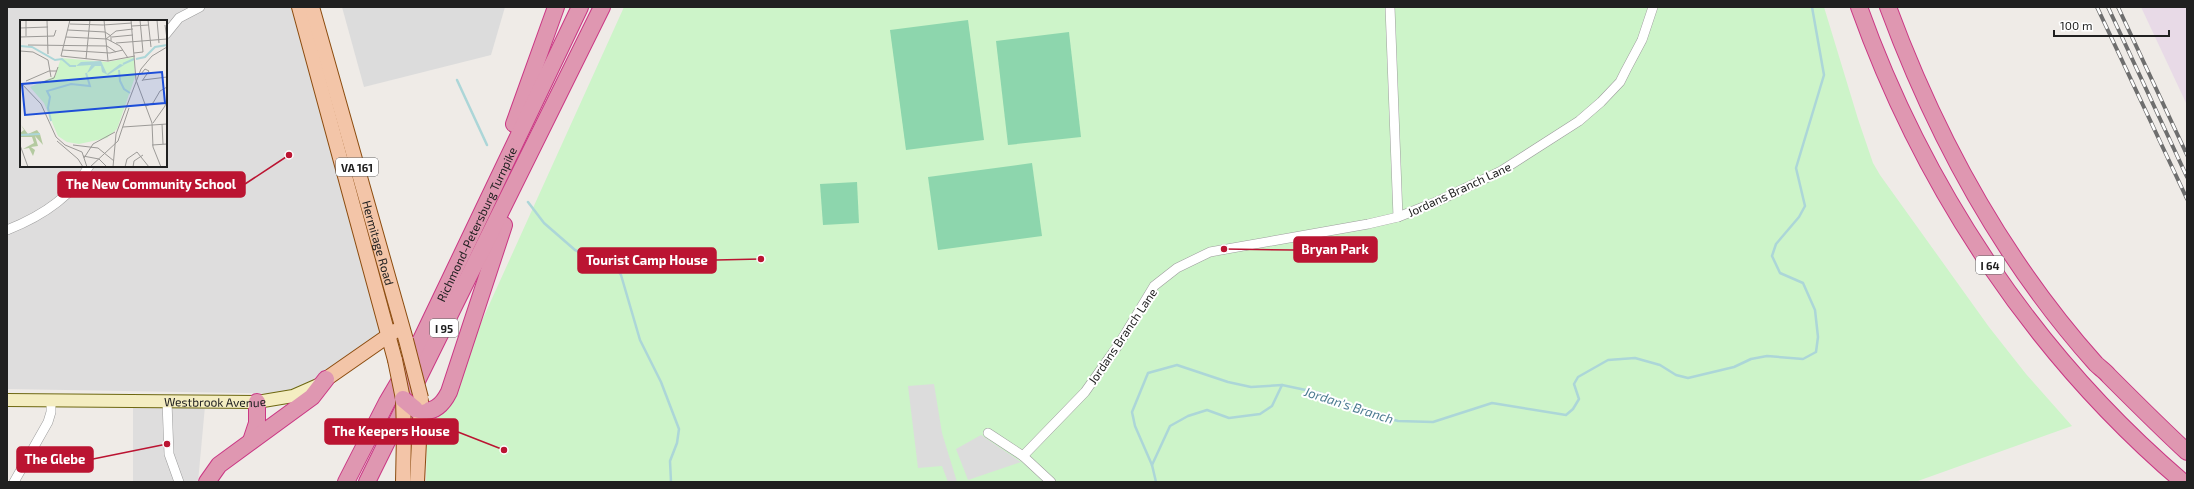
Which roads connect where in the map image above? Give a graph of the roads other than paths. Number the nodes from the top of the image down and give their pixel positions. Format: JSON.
{"nodes":[{"id":1,"x":200,"y":7,"type":"edge"},
{"id":2,"x":299,"y":7,"type":"edge"},
{"id":3,"x":312,"y":7,"type":"edge"},
{"id":4,"x":556,"y":7,"type":"edge"},
{"id":5,"x":580,"y":7,"type":"edge"},
{"id":6,"x":602,"y":7,"type":"edge"},
{"id":7,"x":1390,"y":7,"type":"edge"},
{"id":8,"x":1653,"y":7,"type":"edge"},
{"id":9,"x":1859,"y":7,"type":"edge"},
{"id":10,"x":1888,"y":7,"type":"edge"},
{"id":11,"x":167,"y":33,"type":"edge"},
{"id":12,"x":88,"y":167,"type":"edge"},
{"id":13,"x":520,"y":173,"type":"junction"},
{"id":14,"x":482,"y":212,"type":"junction"},
{"id":15,"x":1398,"y":217,"type":"junction"},
{"id":16,"x":7,"y":230,"type":"edge"},
{"id":17,"x":404,"y":333,"type":"junction"},
{"id":18,"x":389,"y":335,"type":"junction"},
{"id":19,"x":326,"y":380,"type":"junction"},
{"id":20,"x":7,"y":400,"type":"edge"},
{"id":21,"x":51,"y":401,"type":"junction"},
{"id":22,"x":167,"y":402,"type":"junction"},
{"id":23,"x":257,"y":402,"type":"junction"},
{"id":24,"x":415,"y":404,"type":"junction"},
{"id":25,"x":988,"y":433,"type":"dead end"},
{"id":26,"x":251,"y":441,"type":"junction"},
{"id":27,"x":362,"y":450,"type":"junction"},
{"id":28,"x":2187,"y":452,"type":"edge"},
{"id":29,"x":1023,"y":456,"type":"junction"},
{"id":30,"x":14,"y":482,"type":"edge"},
{"id":31,"x":179,"y":482,"type":"edge"},
{"id":32,"x":207,"y":482,"type":"edge"},
{"id":33,"x":341,"y":482,"type":"edge"},
{"id":34,"x":346,"y":482,"type":"edge"},
{"id":35,"x":367,"y":482,"type":"edge"},
{"id":36,"x":403,"y":482,"type":"edge"},
{"id":37,"x":417,"y":482,"type":"edge"},
{"id":38,"x":1051,"y":482,"type":"edge"},
{"id":39,"x":2183,"y":482,"type":"edge"}],
"edges":[{"from":1,"to":11,"type":"street"},
{"from":2,"to":18,"type":"main road","name":"Hermitage Road","number":"VA 161"},
{"from":3,"to":17,"type":"main road","name":"Hermitage Road","number":"VA 161"},
{"from":4,"to":14,"type":"highway"},
{"from":5,"to":14,"type":"highway","name":"Richmond-Petersburg Turnpike","number":"I 95"},
{"from":6,"to":13,"type":"highway","name":"Richmond-Petersburg Turnpike","number":"I 95"},
{"from":7,"to":15,"type":"street"},
{"from":8,"to":15,"type":"street","name":"Jordans Branch Lane"},
{"from":9,"to":39,"type":"highway","number":"I 64"},
{"from":10,"to":28,"type":"highway","number":"I 64"},
{"from":12,"to":16,"type":"street"},
{"from":13,"to":24,"type":"highway"},
{"from":13,"to":35,"type":"highway","name":"Richmond-Petersburg Turnpike","number":"I 95"},
{"from":14,"to":27,"type":"highway","name":"Richmond-Petersburg Turnpike","number":"I 95"},
{"from":15,"to":29,"type":"street","name":"Jordans Branch Lane"},
{"from":17,"to":18,"type":"main road","name":"Westbrook Avenue"},
{"from":17,"to":24,"type":"main road","name":"Hermitage Road","number":"VA 161","bridge":true},
{"from":18,"to":19,"type":"main road","name":"Westbrook Avenue"},
{"from":18,"to":24,"type":"main road","name":"Hermitage Road","number":"VA 161","bridge":true},
{"from":19,"to":23,"type":"street","name":"Westbrook Avenue"},
{"from":19,"to":26,"type":"highway"},
{"from":20,"to":21,"type":"street","name":"Westbrook Avenue"},
{"from":21,"to":22,"type":"street","name":"Westbrook Avenue"},
{"from":21,"to":30,"type":"street"},
{"from":22,"to":23,"type":"street","name":"Westbrook Avenue"},
{"from":22,"to":31,"type":"street"},
{"from":23,"to":26,"type":"highway"},
{"from":24,"to":36,"type":"main road","name":"Hermitage Road","number":"VA 161","bridge":true},
{"from":24,"to":37,"type":"main road","name":"Hermitage Road","number":"VA 161"},
{"from":25,"to":29,"type":"street"},
{"from":26,"to":32,"type":"highway"},
{"from":27,"to":33,"type":"highway"},
{"from":27,"to":34,"type":"highway","name":"Richmond-Petersburg Turnpike","number":"I 95"},
{"from":29,"to":38,"type":"street"}]}
